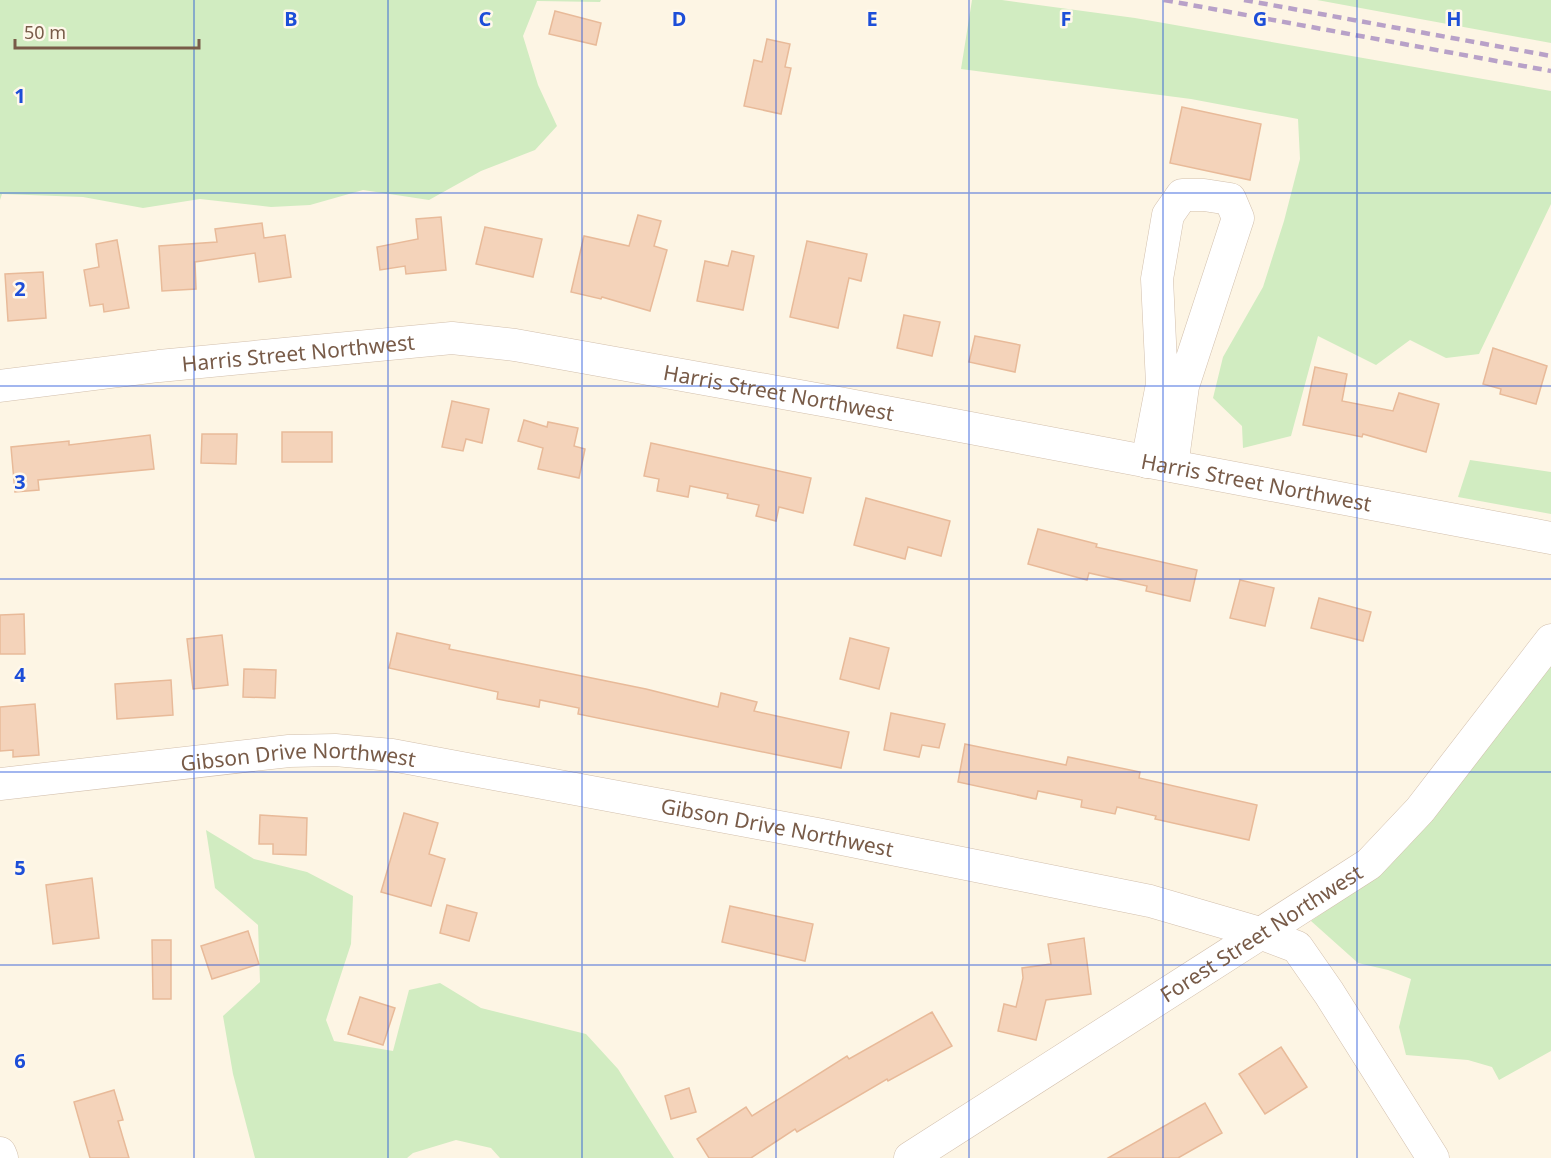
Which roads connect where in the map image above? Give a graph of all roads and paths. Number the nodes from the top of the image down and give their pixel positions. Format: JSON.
{"nodes":[{"id":1,"x":1173,"y":385,"type":"junction"},
{"id":2,"x":0,"y":386,"type":"edge"},
{"id":3,"x":1160,"y":464,"type":"junction"},
{"id":4,"x":1551,"y":538,"type":"edge"},
{"id":5,"x":1551,"y":640,"type":"edge"},
{"id":6,"x":0,"y":784,"type":"edge"},
{"id":7,"x":1260,"y":933,"type":"junction"},
{"id":8,"x":0,"y":1153,"type":"edge"},
{"id":9,"x":2,"y":1158,"type":"edge"},
{"id":10,"x":910,"y":1158,"type":"edge"},
{"id":11,"x":1433,"y":1158,"type":"edge"}],
"edges":[{"from":1,"to":1,"type":"street"},
{"from":1,"to":3,"type":"street"},
{"from":2,"to":3,"type":"street","name":"Harris Street Northwest"},
{"from":3,"to":4,"type":"street","name":"Harris Street Northwest"},
{"from":5,"to":7,"type":"street","name":"Forest Street Northwest"},
{"from":6,"to":7,"type":"street","name":"Gibson Drive Northwest"},
{"from":7,"to":10,"type":"street","name":"Forest Street Northwest"},
{"from":7,"to":11,"type":"street","name":"Gibson Drive Northwest"},
{"from":8,"to":9,"type":"street"}]}
